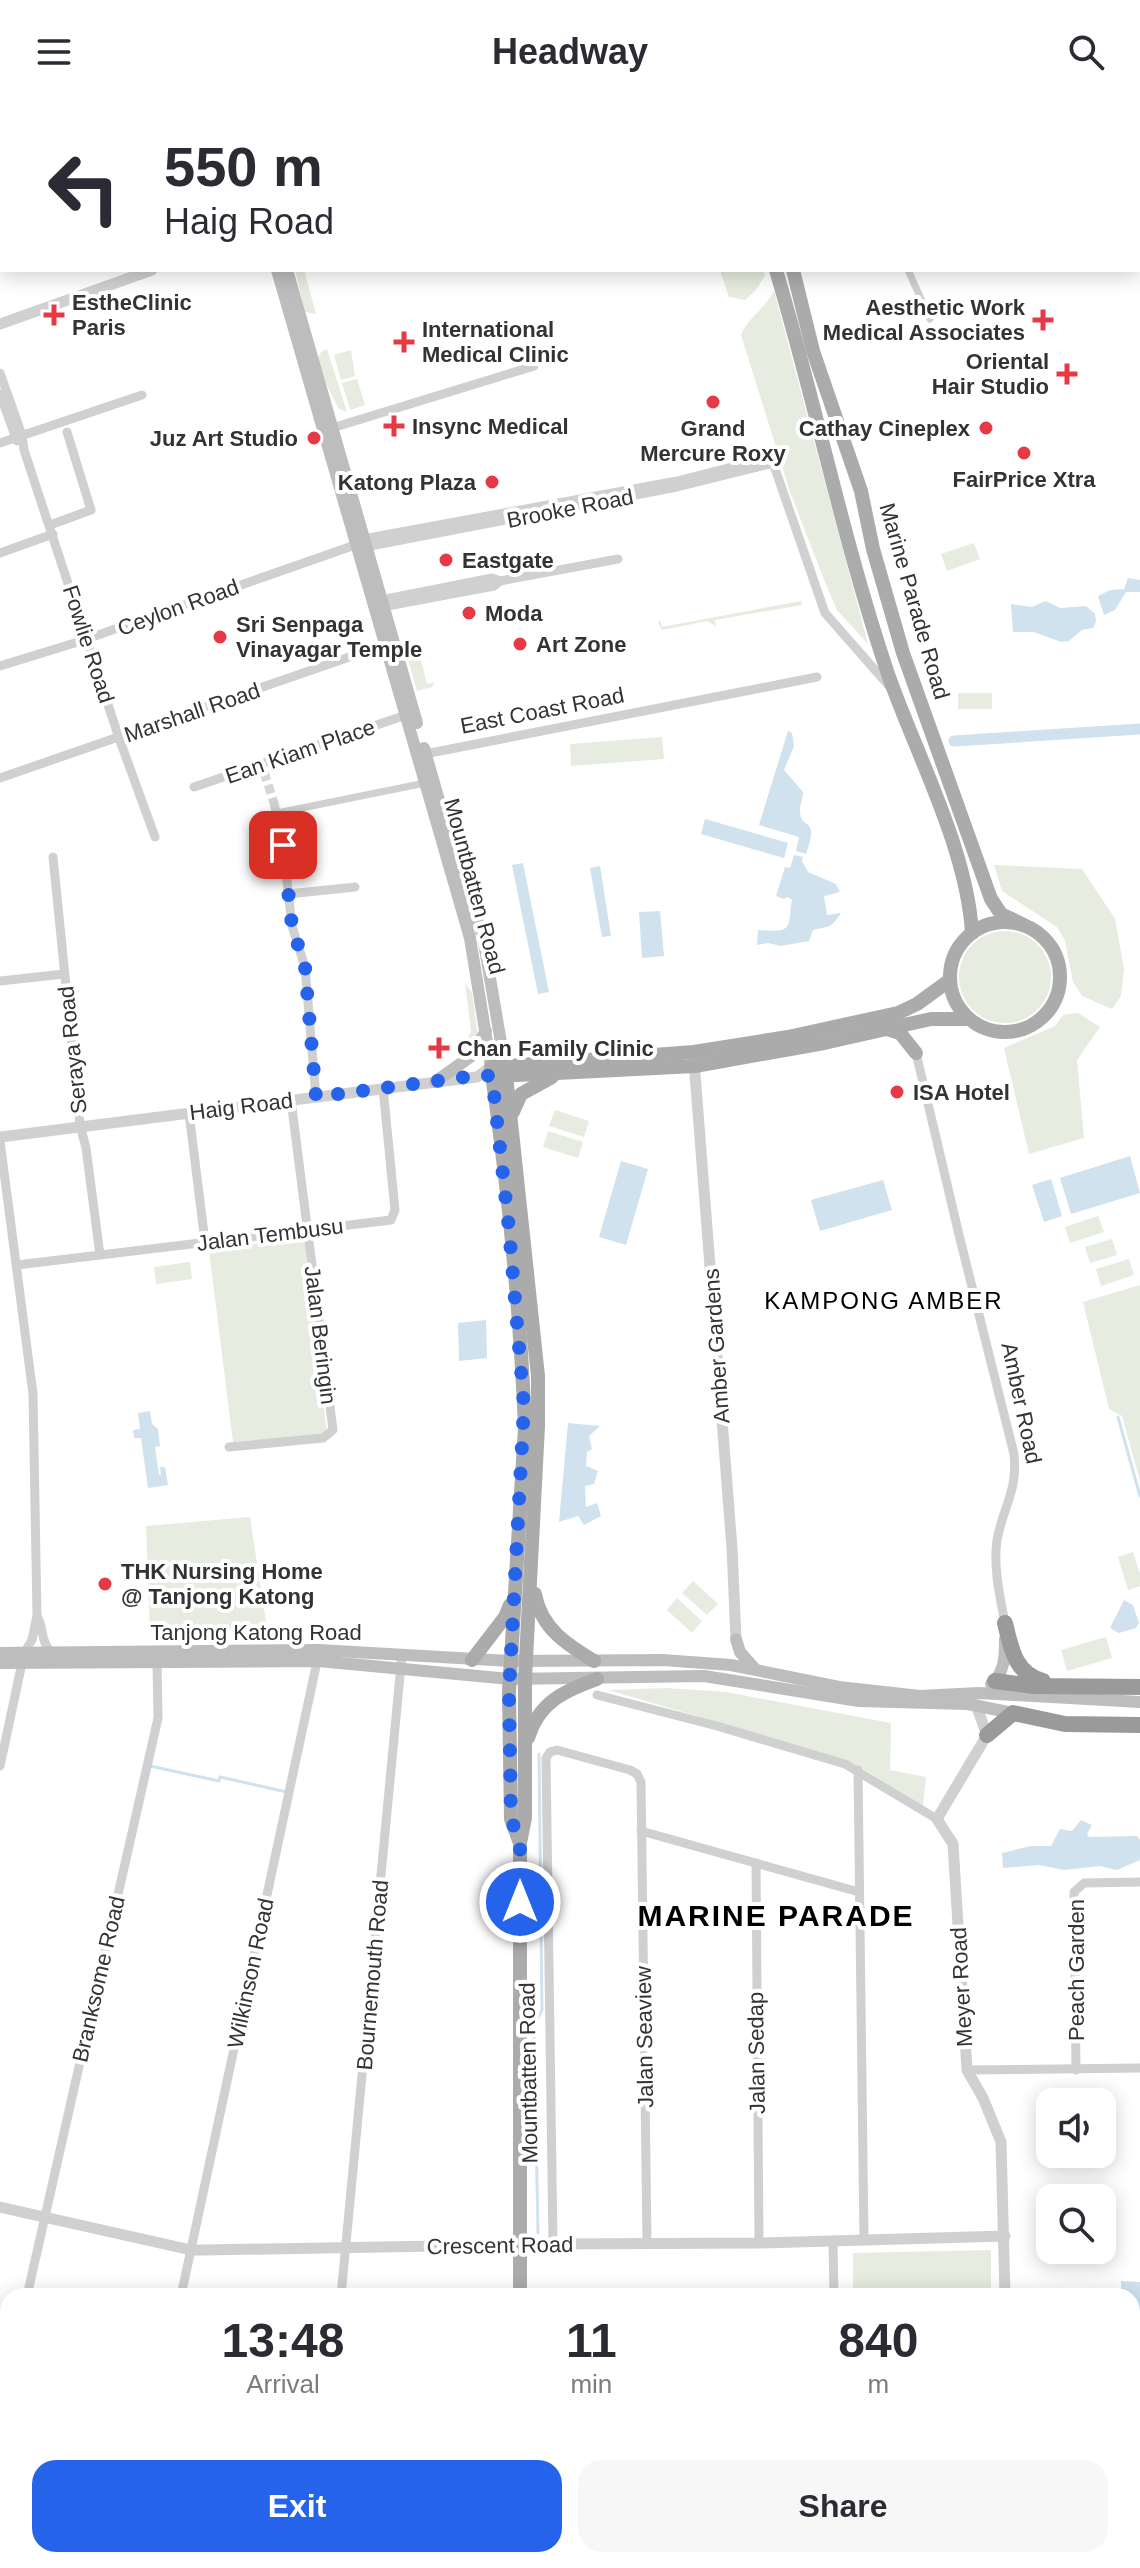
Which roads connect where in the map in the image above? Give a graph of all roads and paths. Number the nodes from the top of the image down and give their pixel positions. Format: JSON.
{"nodes":[{"id":1,"x":146,"y":272,"type":"edge"},
{"id":2,"x":278,"y":272,"type":"edge"},
{"id":3,"x":288,"y":272,"type":"edge"},
{"id":4,"x":777,"y":272,"type":"edge"},
{"id":5,"x":793,"y":272,"type":"edge"},
{"id":6,"x":909,"y":272,"type":"edge"},
{"id":7,"x":930,"y":319,"type":"dead end"},
{"id":8,"x":0,"y":324,"type":"edge"},
{"id":9,"x":534,"y":366,"type":"dead end"},
{"id":10,"x":0,"y":373,"type":"edge"},
{"id":11,"x":0,"y":394,"type":"edge"},
{"id":12,"x":142,"y":395,"type":"dead end"},
{"id":13,"x":332,"y":428,"type":"junction"},
{"id":14,"x":67,"y":432,"type":"dead end"},
{"id":15,"x":18,"y":436,"type":"junction"},
{"id":16,"x":0,"y":443,"type":"edge"},
{"id":17,"x":773,"y":460,"type":"joint"},
{"id":18,"x":52,"y":530,"type":"junction"},
{"id":19,"x":361,"y":544,"type":"junction"},
{"id":20,"x":0,"y":553,"type":"edge"},
{"id":21,"x":618,"y":559,"type":"dead end"},
{"id":22,"x":382,"y":604,"type":"junction"},
{"id":23,"x":87,"y":639,"type":"junction"},
{"id":24,"x":384,"y":645,"type":"junction"},
{"id":25,"x":0,"y":666,"type":"edge"},
{"id":26,"x":817,"y":677,"type":"dead end"},
{"id":27,"x":896,"y":693,"type":"junction"},
{"id":28,"x":406,"y":715,"type":"junction"},
{"id":29,"x":119,"y":738,"type":"junction"},
{"id":30,"x":421,"y":753,"type":"junction"},
{"id":31,"x":0,"y":778,"type":"edge"},
{"id":32,"x":425,"y":783,"type":"junction"},
{"id":33,"x":194,"y":787,"type":"dead end"},
{"id":34,"x":275,"y":808,"type":"joint"},
{"id":35,"x":155,"y":837,"type":"dead end"},
{"id":36,"x":53,"y":857,"type":"dead end"},
{"id":37,"x":355,"y":887,"type":"dead end"},
{"id":38,"x":288,"y":894,"type":"junction"},
{"id":39,"x":1024,"y":925,"type":"junction"},
{"id":40,"x":972,"y":933,"type":"junction"},
{"id":41,"x":64,"y":974,"type":"junction"},
{"id":42,"x":950,"y":980,"type":"junction"},
{"id":43,"x":0,"y":981,"type":"edge"},
{"id":44,"x":968,"y":1019,"type":"junction"},
{"id":45,"x":926,"y":1021,"type":"junction"},
{"id":46,"x":885,"y":1028,"type":"junction"},
{"id":47,"x":486,"y":1031,"type":"junction"},
{"id":48,"x":916,"y":1053,"type":"junction"},
{"id":49,"x":694,"y":1059,"type":"junction"},
{"id":50,"x":495,"y":1072,"type":"junction"},
{"id":51,"x":556,"y":1075,"type":"junction"},
{"id":52,"x":435,"y":1082,"type":"junction"},
{"id":53,"x":383,"y":1088,"type":"junction"},
{"id":54,"x":316,"y":1097,"type":"junction"},
{"id":55,"x":291,"y":1100,"type":"junction"},
{"id":56,"x":189,"y":1113,"type":"junction"},
{"id":57,"x":510,"y":1120,"type":"junction"},
{"id":58,"x":80,"y":1125,"type":"junction"},
{"id":59,"x":0,"y":1139,"type":"edge"},
{"id":60,"x":308,"y":1229,"type":"junction"},
{"id":61,"x":205,"y":1242,"type":"junction"},
{"id":62,"x":100,"y":1255,"type":"junction"},
{"id":63,"x":17,"y":1265,"type":"junction"},
{"id":64,"x":229,"y":1447,"type":"dead end"},
{"id":65,"x":531,"y":1582,"type":"junction"},
{"id":66,"x":515,"y":1592,"type":"junction"},
{"id":67,"x":37,"y":1616,"type":"junction"},
{"id":68,"x":1005,"y":1623,"type":"junction"},
{"id":69,"x":736,"y":1639,"type":"junction"},
{"id":70,"x":51,"y":1652,"type":"junction"},
{"id":71,"x":0,"y":1653,"type":"edge"},
{"id":72,"x":402,"y":1654,"type":"junction"},
{"id":73,"x":319,"y":1655,"type":"junction"},
{"id":74,"x":23,"y":1658,"type":"junction"},
{"id":75,"x":472,"y":1660,"type":"junction"},
{"id":76,"x":518,"y":1661,"type":"junction"},
{"id":77,"x":594,"y":1661,"type":"junction"},
{"id":78,"x":157,"y":1662,"type":"junction"},
{"id":79,"x":0,"y":1663,"type":"edge"},
{"id":80,"x":715,"y":1664,"type":"junction"},
{"id":81,"x":400,"y":1669,"type":"junction"},
{"id":82,"x":757,"y":1671,"type":"junction"},
{"id":83,"x":510,"y":1679,"type":"junction"},
{"id":84,"x":525,"y":1679,"type":"junction"},
{"id":85,"x":597,"y":1679,"type":"junction"},
{"id":86,"x":995,"y":1681,"type":"junction"},
{"id":87,"x":1065,"y":1686,"type":"junction"},
{"id":88,"x":1140,"y":1687,"type":"edge"},
{"id":89,"x":597,"y":1695,"type":"dead end"},
{"id":90,"x":977,"y":1699,"type":"junction"},
{"id":91,"x":1140,"y":1702,"type":"edge"},
{"id":92,"x":1013,"y":1713,"type":"junction"},
{"id":93,"x":1140,"y":1725,"type":"edge"},
{"id":94,"x":987,"y":1735,"type":"junction"},
{"id":95,"x":525,"y":1747,"type":"junction"},
{"id":96,"x":546,"y":1758,"type":"joint"},
{"id":97,"x":0,"y":1766,"type":"edge"},
{"id":98,"x":858,"y":1770,"type":"junction"},
{"id":99,"x":937,"y":1819,"type":"junction"},
{"id":100,"x":641,"y":1831,"type":"junction"},
{"id":101,"x":520,"y":1843,"type":"junction"},
{"id":102,"x":756,"y":1863,"type":"junction"},
{"id":103,"x":1140,"y":1882,"type":"edge"},
{"id":104,"x":859,"y":1892,"type":"junction"},
{"id":105,"x":1140,"y":2068,"type":"edge"},
{"id":106,"x":967,"y":2070,"type":"junction"},
{"id":107,"x":1076,"y":2070,"type":"junction"},
{"id":108,"x":0,"y":2207,"type":"edge"},
{"id":109,"x":44,"y":2217,"type":"junction"},
{"id":110,"x":1005,"y":2236,"type":"junction"},
{"id":111,"x":864,"y":2239,"type":"junction"},
{"id":112,"x":833,"y":2241,"type":"junction"},
{"id":113,"x":759,"y":2243,"type":"junction"},
{"id":114,"x":553,"y":2244,"type":"junction"},
{"id":115,"x":647,"y":2244,"type":"junction"},
{"id":116,"x":519,"y":2245,"type":"junction"},
{"id":117,"x":345,"y":2248,"type":"junction"},
{"id":118,"x":191,"y":2250,"type":"junction"},
{"id":119,"x":29,"y":2288,"type":"edge"},
{"id":120,"x":183,"y":2288,"type":"edge"},
{"id":121,"x":342,"y":2288,"type":"edge"},
{"id":122,"x":520,"y":2288,"type":"edge"},
{"id":123,"x":834,"y":2288,"type":"edge"},
{"id":124,"x":1005,"y":2288,"type":"edge"}],
"edges":[{"from":1,"to":8,"type":"street"},
{"from":2,"to":19,"type":"main road"},
{"from":3,"to":13,"type":"main road"},
{"from":4,"to":27,"type":"main road","name":"Marine Parade Road"},
{"from":5,"to":39,"type":"main road","name":"Marine Parade Road"},
{"from":6,"to":7,"type":"street"},
{"from":9,"to":13,"type":"street"},
{"from":10,"to":15,"type":"street","name":"Fowlie Road"},
{"from":11,"to":15,"type":"street","name":"Fowlie Road"},
{"from":12,"to":15,"type":"street"},
{"from":13,"to":19,"type":"main road"},
{"from":14,"to":18,"type":"street"},
{"from":15,"to":16,"type":"street"},
{"from":15,"to":18,"type":"street","name":"Fowlie Road"},
{"from":17,"to":19,"type":"street","name":"Brooke Road"},
{"from":17,"to":27,"type":"street","name":"Marine Parade Road"},
{"from":18,"to":20,"type":"street"},
{"from":18,"to":23,"type":"street","name":"Fowlie Road"},
{"from":19,"to":22,"type":"main road"},
{"from":19,"to":23,"type":"street","name":"Ceylon Road"},
{"from":19,"to":24,"type":"main road"},
{"from":21,"to":22,"type":"street"},
{"from":22,"to":30,"type":"main road"},
{"from":23,"to":25,"type":"street","name":"Ceylon Road"},
{"from":23,"to":29,"type":"street","name":"Fowlie Road"},
{"from":24,"to":28,"type":"main road"},
{"from":24,"to":29,"type":"street","name":"Marshall Road"},
{"from":26,"to":30,"type":"street","name":"East Coast Road"},
{"from":27,"to":40,"type":"main road","name":"Marine Parade Road"},
{"from":28,"to":30,"type":"main road"},
{"from":28,"to":33,"type":"street","name":"Ean Kiam Place"},
{"from":29,"to":31,"type":"street","name":"Marshall Road"},
{"from":29,"to":35,"type":"street","name":"Fowlie Road"},
{"from":30,"to":32,"type":"main road","name":"Mountbatten Road"},
{"from":30,"to":50,"type":"main road","name":"Mountbatten Road"},
{"from":32,"to":34,"type":"street"},
{"from":32,"to":47,"type":"main road","name":"Mountbatten Road"},
{"from":34,"to":38,"type":"street"},
{"from":36,"to":41,"type":"street","name":"Seraya Road"},
{"from":37,"to":38,"type":"street"},
{"from":38,"to":54,"type":"street"},
{"from":39,"to":40,"type":"main road"},
{"from":39,"to":44,"type":"main road"},
{"from":40,"to":42,"type":"main road"},
{"from":41,"to":43,"type":"street","name":"Seraya Road"},
{"from":41,"to":58,"type":"street","name":"Seraya Road"},
{"from":42,"to":44,"type":"main road"},
{"from":42,"to":49,"type":"main road"},
{"from":44,"to":45,"type":"main road"},
{"from":45,"to":46,"type":"main road"},
{"from":45,"to":48,"type":"main road"},
{"from":46,"to":48,"type":"main road"},
{"from":46,"to":49,"type":"main road"},
{"from":47,"to":50,"type":"main road","name":"Mountbatten Road"},
{"from":47,"to":52,"type":"main road"},
{"from":48,"to":68,"type":"street","name":"Amber Road"},
{"from":49,"to":50,"type":"main road"},
{"from":49,"to":51,"type":"main road"},
{"from":49,"to":69,"type":"street","name":"Amber Gardens"},
{"from":50,"to":51,"type":"main road"},
{"from":50,"to":52,"type":"street","name":"Haig Road"},
{"from":50,"to":57,"type":"main road","name":"Mountbatten Road"},
{"from":50,"to":66,"type":"main road","name":"Mountbatten Road"},
{"from":51,"to":57,"type":"main road"},
{"from":52,"to":53,"type":"street","name":"Haig Road"},
{"from":53,"to":54,"type":"street","name":"Haig Road"},
{"from":53,"to":60,"type":"street","name":"Jalan Tembusu"},
{"from":54,"to":55,"type":"street","name":"Haig Road"},
{"from":55,"to":56,"type":"street","name":"Haig Road"},
{"from":55,"to":60,"type":"street"},
{"from":56,"to":58,"type":"street","name":"Haig Road"},
{"from":56,"to":61,"type":"street"},
{"from":57,"to":65,"type":"main road","name":"Mountbatten Road"},
{"from":58,"to":59,"type":"street","name":"Haig Road"},
{"from":58,"to":62,"type":"street"},
{"from":59,"to":63,"type":"street"},
{"from":60,"to":61,"type":"street","name":"Jalan Tembusu"},
{"from":60,"to":64,"type":"street","name":"Jalan Beringin"},
{"from":61,"to":62,"type":"street","name":"Jalan Tembusu"},
{"from":62,"to":63,"type":"street","name":"Jalan Tembusu"},
{"from":63,"to":67,"type":"street"},
{"from":65,"to":76,"type":"main road","name":"Mountbatten Road"},
{"from":65,"to":77,"type":"main road"},
{"from":66,"to":75,"type":"main road"},
{"from":66,"to":76,"type":"main road","name":"Mountbatten Road"},
{"from":67,"to":70,"type":"street"},
{"from":67,"to":74,"type":"street"},
{"from":68,"to":86,"type":"main road"},
{"from":68,"to":87,"type":"highway"},
{"from":69,"to":80,"type":"main road"},
{"from":69,"to":82,"type":"main road"},
{"from":70,"to":73,"type":"main road","name":"Tanjong Katong Road"},
{"from":70,"to":74,"type":"main road","name":"Tanjong Katong Road"},
{"from":71,"to":74,"type":"main road","name":"Tanjong Katong Road"},
{"from":72,"to":73,"type":"main road","name":"Tanjong Katong Road"},
{"from":72,"to":75,"type":"main road","name":"Tanjong Katong Road"},
{"from":72,"to":81,"type":"street","name":"Bournemouth Road"},
{"from":73,"to":78,"type":"main road","name":"Tanjong Katong Road"},
{"from":73,"to":81,"type":"main road","name":"Tanjong Katong Road"},
{"from":73,"to":118,"type":"street","name":"Wilkinson Road"},
{"from":74,"to":78,"type":"main road","name":"Tanjong Katong Road"},
{"from":74,"to":79,"type":"main road","name":"Tanjong Katong Road"},
{"from":74,"to":97,"type":"street"},
{"from":75,"to":76,"type":"main road","name":"Tanjong Katong Road"},
{"from":76,"to":77,"type":"main road","name":"Tanjong Katong Road"},
{"from":76,"to":83,"type":"main road","name":"Mountbatten Road"},
{"from":76,"to":84,"type":"main road","name":"Mountbatten Road"},
{"from":77,"to":80,"type":"main road","name":"Tanjong Katong Road"},
{"from":78,"to":109,"type":"street","name":"Branksome Road"},
{"from":80,"to":82,"type":"main road","name":"Tanjong Katong Road"},
{"from":81,"to":83,"type":"main road","name":"Tanjong Katong Road"},
{"from":81,"to":117,"type":"street","name":"Bournemouth Road"},
{"from":82,"to":90,"type":"main road","name":"Tanjong Katong Road"},
{"from":83,"to":84,"type":"main road","name":"Tanjong Katong Road"},
{"from":83,"to":101,"type":"main road","name":"Mountbatten Road"},
{"from":84,"to":85,"type":"main road","name":"Tanjong Katong Road"},
{"from":84,"to":95,"type":"main road","name":"Mountbatten Road"},
{"from":85,"to":90,"type":"main road","name":"Tanjong Katong Road"},
{"from":85,"to":95,"type":"main road"},
{"from":86,"to":87,"type":"highway"},
{"from":86,"to":90,"type":"main road"},
{"from":87,"to":88,"type":"highway"},
{"from":89,"to":98,"type":"street"},
{"from":90,"to":91,"type":"main road"},
{"from":90,"to":92,"type":"main road"},
{"from":90,"to":94,"type":"street"},
{"from":92,"to":93,"type":"highway"},
{"from":92,"to":94,"type":"highway"},
{"from":94,"to":99,"type":"street"},
{"from":95,"to":101,"type":"main road","name":"Mountbatten Road"},
{"from":96,"to":100,"type":"street","name":"Jalan Seaview"},
{"from":96,"to":114,"type":"street","name":"Mountbatten Road"},
{"from":98,"to":99,"type":"street"},
{"from":98,"to":104,"type":"street"},
{"from":99,"to":106,"type":"street","name":"Meyer Road"},
{"from":100,"to":102,"type":"street"},
{"from":100,"to":115,"type":"street","name":"Jalan Seaview"},
{"from":101,"to":116,"type":"main road","name":"Mountbatten Road"},
{"from":102,"to":104,"type":"street"},
{"from":102,"to":113,"type":"street","name":"Jalan Sedap"},
{"from":103,"to":107,"type":"street","name":"Peach Garden"},
{"from":104,"to":111,"type":"street"},
{"from":105,"to":107,"type":"street","name":"Peach Garden"},
{"from":106,"to":107,"type":"street","name":"Peach Garden"},
{"from":106,"to":110,"type":"street","name":"Meyer Road"},
{"from":108,"to":109,"type":"street","name":"Crescent Road"},
{"from":109,"to":118,"type":"street","name":"Crescent Road"},
{"from":109,"to":119,"type":"street","name":"Branksome Road"},
{"from":110,"to":111,"type":"street","name":"Crescent Road"},
{"from":110,"to":124,"type":"street","name":"Meyer Road"},
{"from":111,"to":112,"type":"street","name":"Crescent Road"},
{"from":112,"to":113,"type":"street","name":"Crescent Road"},
{"from":112,"to":123,"type":"street"},
{"from":113,"to":115,"type":"street","name":"Crescent Road"},
{"from":114,"to":115,"type":"street","name":"Crescent Road"},
{"from":114,"to":116,"type":"street","name":"Crescent Road"},
{"from":116,"to":117,"type":"street","name":"Crescent Road"},
{"from":116,"to":122,"type":"main road","name":"Mountbatten Road"},
{"from":117,"to":118,"type":"street","name":"Crescent Road"},
{"from":117,"to":121,"type":"street","name":"Bournemouth Road"},
{"from":118,"to":120,"type":"street","name":"Wilkinson Road"}]}
